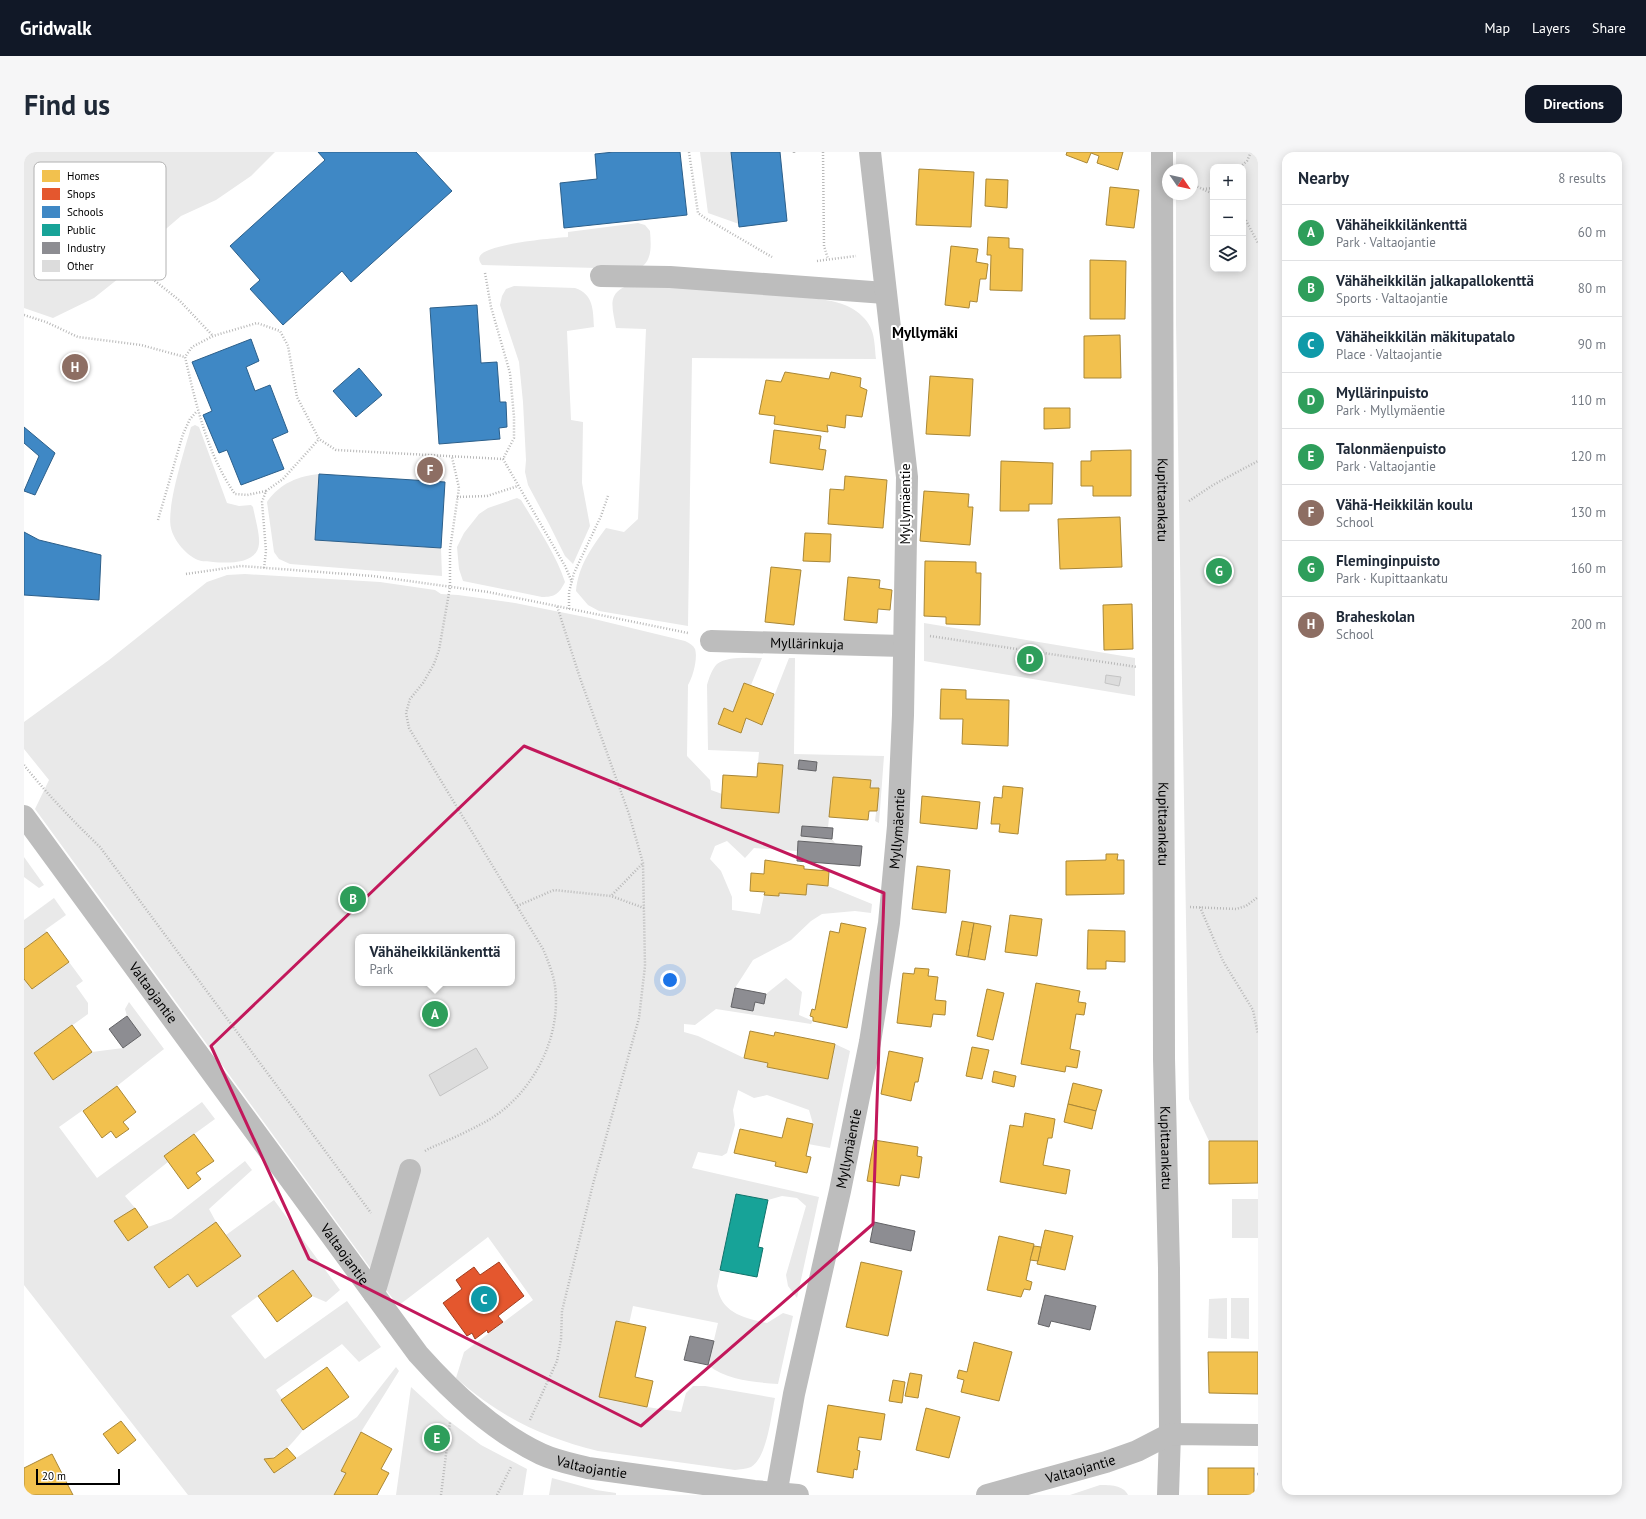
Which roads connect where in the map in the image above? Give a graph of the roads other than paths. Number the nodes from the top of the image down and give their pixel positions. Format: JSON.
{"nodes":[{"id":1,"x":870,"y":152,"type":"edge"},
{"id":2,"x":1162,"y":152,"type":"edge"},
{"id":3,"x":601,"y":276,"type":"dead end"},
{"id":4,"x":885,"y":293,"type":"junction"},
{"id":5,"x":904,"y":640,"type":"junction"},
{"id":6,"x":711,"y":641,"type":"road end"},
{"id":7,"x":24,"y":816,"type":"edge"},
{"id":8,"x":410,"y":1170,"type":"road end"},
{"id":9,"x":374,"y":1294,"type":"junction"},
{"id":10,"x":1170,"y":1434,"type":"junction"},
{"id":11,"x":1258,"y":1434,"type":"edge"},
{"id":12,"x":776,"y":1493,"type":"edge"},
{"id":13,"x":798,"y":1495,"type":"edge"},
{"id":14,"x":987,"y":1495,"type":"edge"},
{"id":15,"x":1168,"y":1495,"type":"edge"}],
"edges":[{"from":1,"to":4,"type":"street","name":"Myllymäentie"},
{"from":2,"to":10,"type":"street","name":"Kupittaankatu"},
{"from":3,"to":4,"type":"street"},
{"from":4,"to":5,"type":"street","name":"Myllymäentie"},
{"from":5,"to":6,"type":"street","name":"Myllärinkuja"},
{"from":5,"to":12,"type":"street","name":"Myllymäentie"},
{"from":7,"to":9,"type":"street","name":"Valtaojantie"},
{"from":8,"to":9,"type":"street"},
{"from":9,"to":12,"type":"street","name":"Valtaojantie"},
{"from":10,"to":11,"type":"street"},
{"from":10,"to":14,"type":"street","name":"Valtaojantie"},
{"from":10,"to":15,"type":"street","name":"Kupittaankatu"},
{"from":12,"to":13,"type":"street","name":"Valtaojantie"}]}
